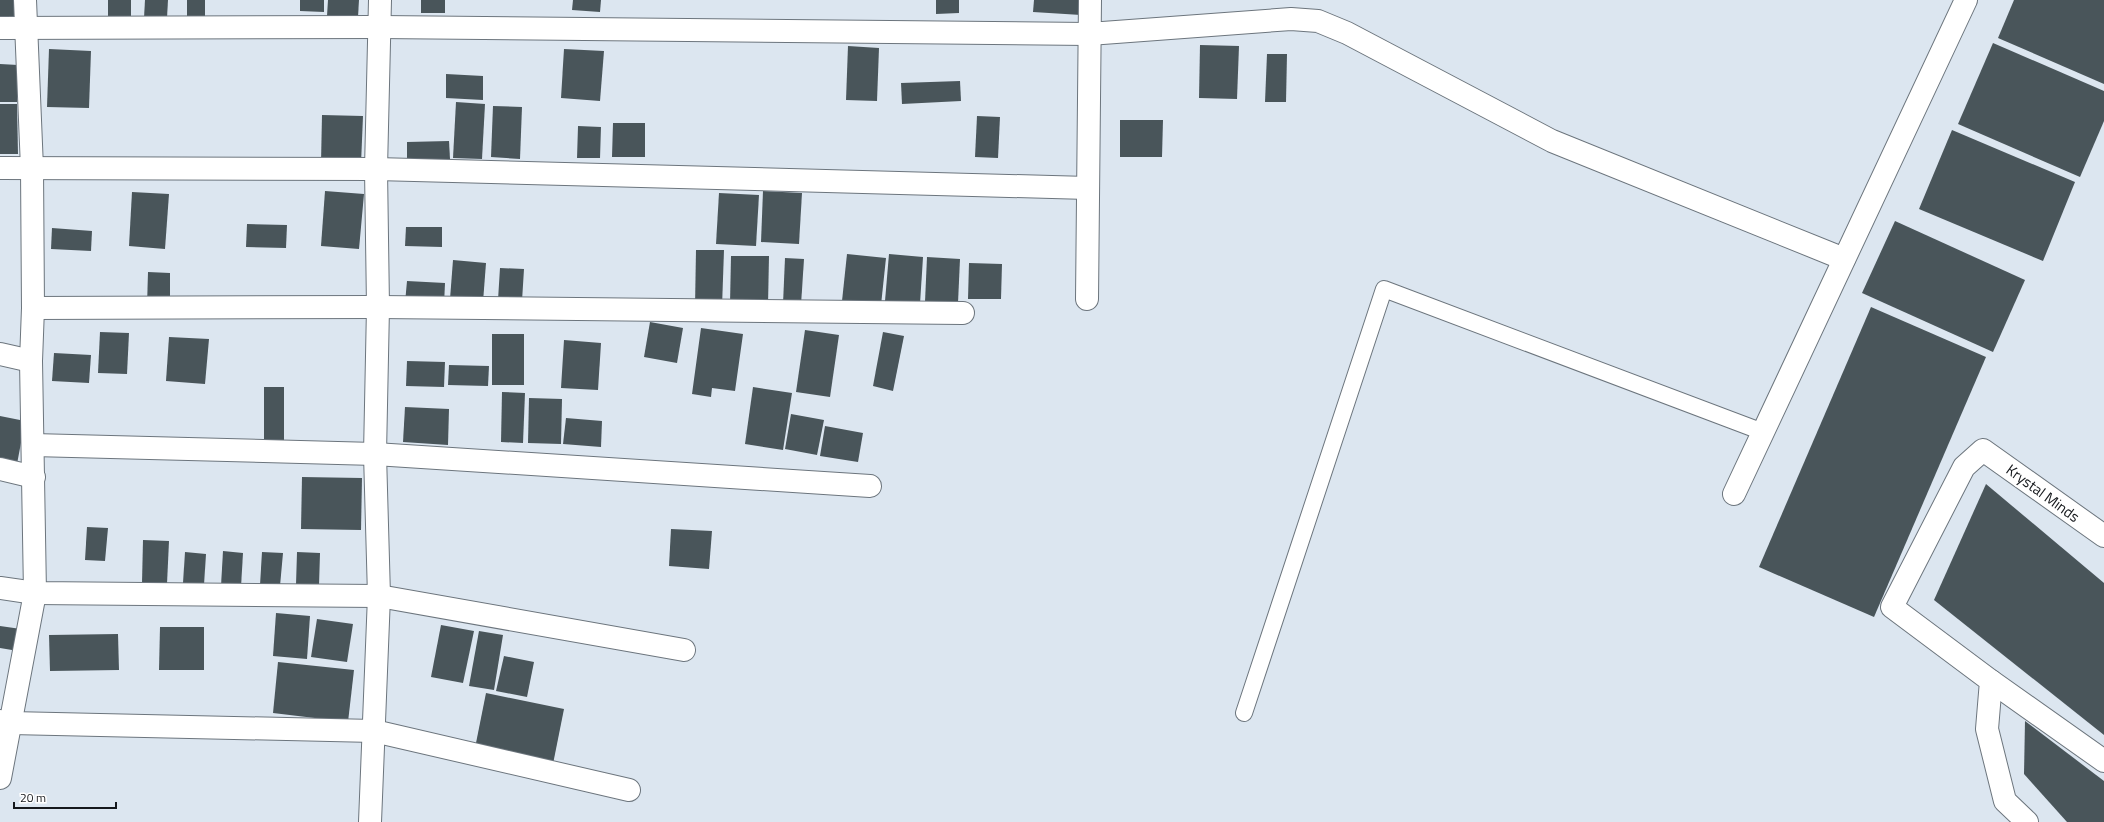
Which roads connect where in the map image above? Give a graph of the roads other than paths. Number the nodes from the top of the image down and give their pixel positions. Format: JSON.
{"nodes":[{"id":1,"x":25,"y":0,"type":"edge"},
{"id":2,"x":380,"y":0,"type":"edge"},
{"id":3,"x":1090,"y":0,"type":"edge"},
{"id":4,"x":1966,"y":0,"type":"edge"},
{"id":5,"x":26,"y":27,"type":"junction"},
{"id":6,"x":380,"y":27,"type":"junction"},
{"id":7,"x":0,"y":28,"type":"edge"},
{"id":8,"x":1089,"y":34,"type":"junction"},
{"id":9,"x":0,"y":168,"type":"edge"},
{"id":10,"x":32,"y":168,"type":"junction"},
{"id":11,"x":376,"y":169,"type":"junction"},
{"id":12,"x":1088,"y":188,"type":"junction"},
{"id":13,"x":1844,"y":259,"type":"junction"},
{"id":14,"x":1087,"y":299,"type":"dead end"},
{"id":15,"x":378,"y":307,"type":"junction"},
{"id":16,"x":33,"y":308,"type":"junction"},
{"id":17,"x":963,"y":313,"type":"dead end"},
{"id":18,"x":0,"y":354,"type":"edge"},
{"id":19,"x":31,"y":361,"type":"junction"},
{"id":20,"x":1763,"y":432,"type":"junction"},
{"id":21,"x":33,"y":445,"type":"junction"},
{"id":22,"x":375,"y":454,"type":"junction"},
{"id":23,"x":0,"y":469,"type":"edge"},
{"id":24,"x":34,"y":477,"type":"junction"},
{"id":25,"x":870,"y":486,"type":"dead end"},
{"id":26,"x":1734,"y":494,"type":"dead end"},
{"id":27,"x":2104,"y":536,"type":"edge"},
{"id":28,"x":0,"y":588,"type":"edge"},
{"id":29,"x":35,"y":593,"type":"junction"},
{"id":30,"x":379,"y":596,"type":"junction"},
{"id":31,"x":684,"y":650,"type":"dead end"},
{"id":32,"x":1992,"y":681,"type":"junction"},
{"id":33,"x":1244,"y":713,"type":"dead end"},
{"id":34,"x":5,"y":722,"type":"edge"},
{"id":35,"x":374,"y":731,"type":"junction"},
{"id":36,"x":2104,"y":761,"type":"edge"},
{"id":37,"x":0,"y":778,"type":"edge"},
{"id":38,"x":629,"y":790,"type":"dead end"},
{"id":39,"x":370,"y":822,"type":"edge"},
{"id":40,"x":2028,"y":822,"type":"edge"}],
"edges":[{"from":1,"to":5,"type":"street"},
{"from":2,"to":6,"type":"street"},
{"from":3,"to":8,"type":"street"},
{"from":4,"to":13,"type":"street"},
{"from":5,"to":6,"type":"street"},
{"from":5,"to":7,"type":"street"},
{"from":5,"to":10,"type":"street"},
{"from":6,"to":8,"type":"street"},
{"from":6,"to":11,"type":"street"},
{"from":8,"to":12,"type":"street"},
{"from":8,"to":13,"type":"street"},
{"from":9,"to":10,"type":"street"},
{"from":10,"to":11,"type":"street"},
{"from":10,"to":16,"type":"street"},
{"from":11,"to":12,"type":"street"},
{"from":11,"to":15,"type":"street"},
{"from":12,"to":14,"type":"street"},
{"from":13,"to":20,"type":"street"},
{"from":15,"to":16,"type":"street"},
{"from":15,"to":17,"type":"street"},
{"from":15,"to":22,"type":"street"},
{"from":16,"to":19,"type":"street"},
{"from":18,"to":19,"type":"street"},
{"from":19,"to":21,"type":"street"},
{"from":20,"to":26,"type":"street"},
{"from":20,"to":33,"type":"lane"},
{"from":21,"to":22,"type":"street"},
{"from":21,"to":24,"type":"street"},
{"from":22,"to":25,"type":"street"},
{"from":22,"to":30,"type":"street"},
{"from":23,"to":24,"type":"street"},
{"from":24,"to":29,"type":"street"},
{"from":27,"to":32,"type":"street","name":"Krystal Minds"},
{"from":28,"to":29,"type":"street"},
{"from":29,"to":30,"type":"street"},
{"from":29,"to":34,"type":"street"},
{"from":30,"to":31,"type":"street"},
{"from":30,"to":35,"type":"street"},
{"from":32,"to":36,"type":"street"},
{"from":32,"to":40,"type":"street"},
{"from":34,"to":35,"type":"street"},
{"from":34,"to":37,"type":"street"},
{"from":35,"to":38,"type":"street"},
{"from":35,"to":39,"type":"street"}]}
